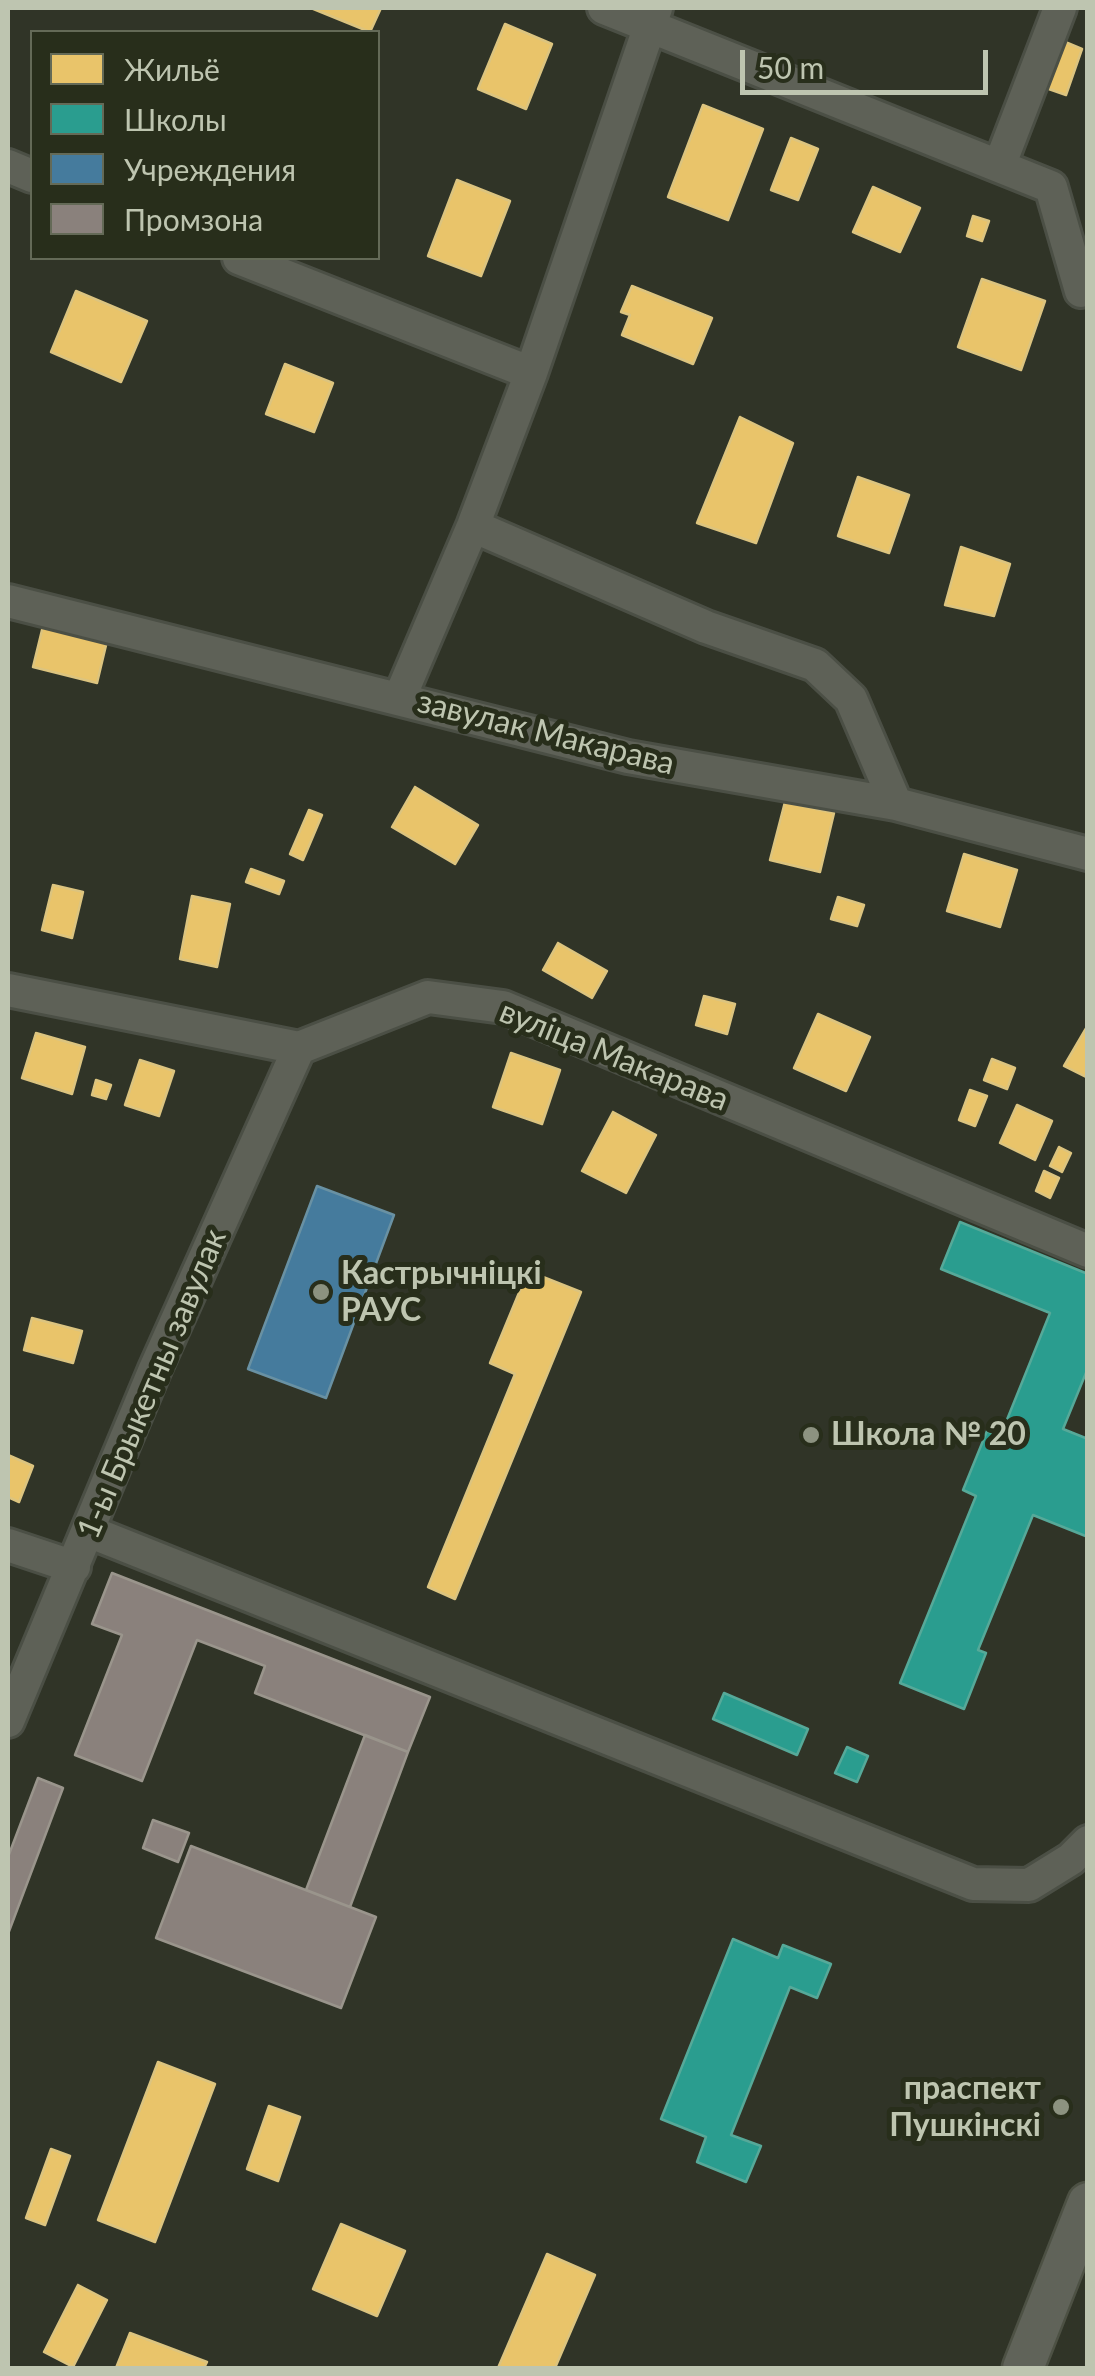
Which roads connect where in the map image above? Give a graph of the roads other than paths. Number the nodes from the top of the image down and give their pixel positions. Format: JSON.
{"nodes":[{"id":1,"x":604,"y":8,"type":"edge"},
{"id":2,"x":1060,"y":8,"type":"edge"},
{"id":3,"x":652,"y":16,"type":"edge"},
{"id":4,"x":1000,"y":164,"type":"junction"},
{"id":5,"x":243,"y":260,"type":"edge"},
{"id":6,"x":1081,"y":291,"type":"dead end"},
{"id":7,"x":531,"y":373,"type":"junction"},
{"id":8,"x":474,"y":526,"type":"junction"},
{"id":9,"x":8,"y":601,"type":"edge"},
{"id":10,"x":400,"y":697,"type":"junction"},
{"id":11,"x":896,"y":804,"type":"junction"},
{"id":12,"x":1088,"y":854,"type":"edge"},
{"id":13,"x":8,"y":990,"type":"edge"},
{"id":14,"x":299,"y":1048,"type":"junction"},
{"id":15,"x":1088,"y":1251,"type":"edge"},
{"id":16,"x":88,"y":1532,"type":"junction"},
{"id":17,"x":8,"y":1545,"type":"edge"},
{"id":18,"x":74,"y":1566,"type":"junction"},
{"id":19,"x":8,"y":1722,"type":"edge"},
{"id":20,"x":1088,"y":1842,"type":"edge"},
{"id":21,"x":1088,"y":2203,"type":"edge"},
{"id":22,"x":1023,"y":2368,"type":"edge"}],
"edges":[{"from":1,"to":3,"type":"street"},
{"from":2,"to":4,"type":"street"},
{"from":3,"to":4,"type":"street"},
{"from":3,"to":7,"type":"street"},
{"from":4,"to":6,"type":"street"},
{"from":5,"to":7,"type":"street"},
{"from":7,"to":8,"type":"street"},
{"from":8,"to":10,"type":"street"},
{"from":8,"to":11,"type":"street"},
{"from":9,"to":10,"type":"street","name":"завулак Макарава"},
{"from":10,"to":11,"type":"street","name":"завулак Макарава"},
{"from":11,"to":12,"type":"street","name":"завулак Макарава"},
{"from":13,"to":14,"type":"street"},
{"from":14,"to":15,"type":"street","name":"вуліца Макарава"},
{"from":14,"to":16,"type":"street","name":"1-ы Брыкетны завулак"},
{"from":16,"to":18,"type":"street","name":"1-ы Брыкетны завулак"},
{"from":16,"to":20,"type":"street"},
{"from":17,"to":18,"type":"street"},
{"from":18,"to":19,"type":"street","name":"1-ы Брыкетны завулак"},
{"from":21,"to":22,"type":"main road"}]}
